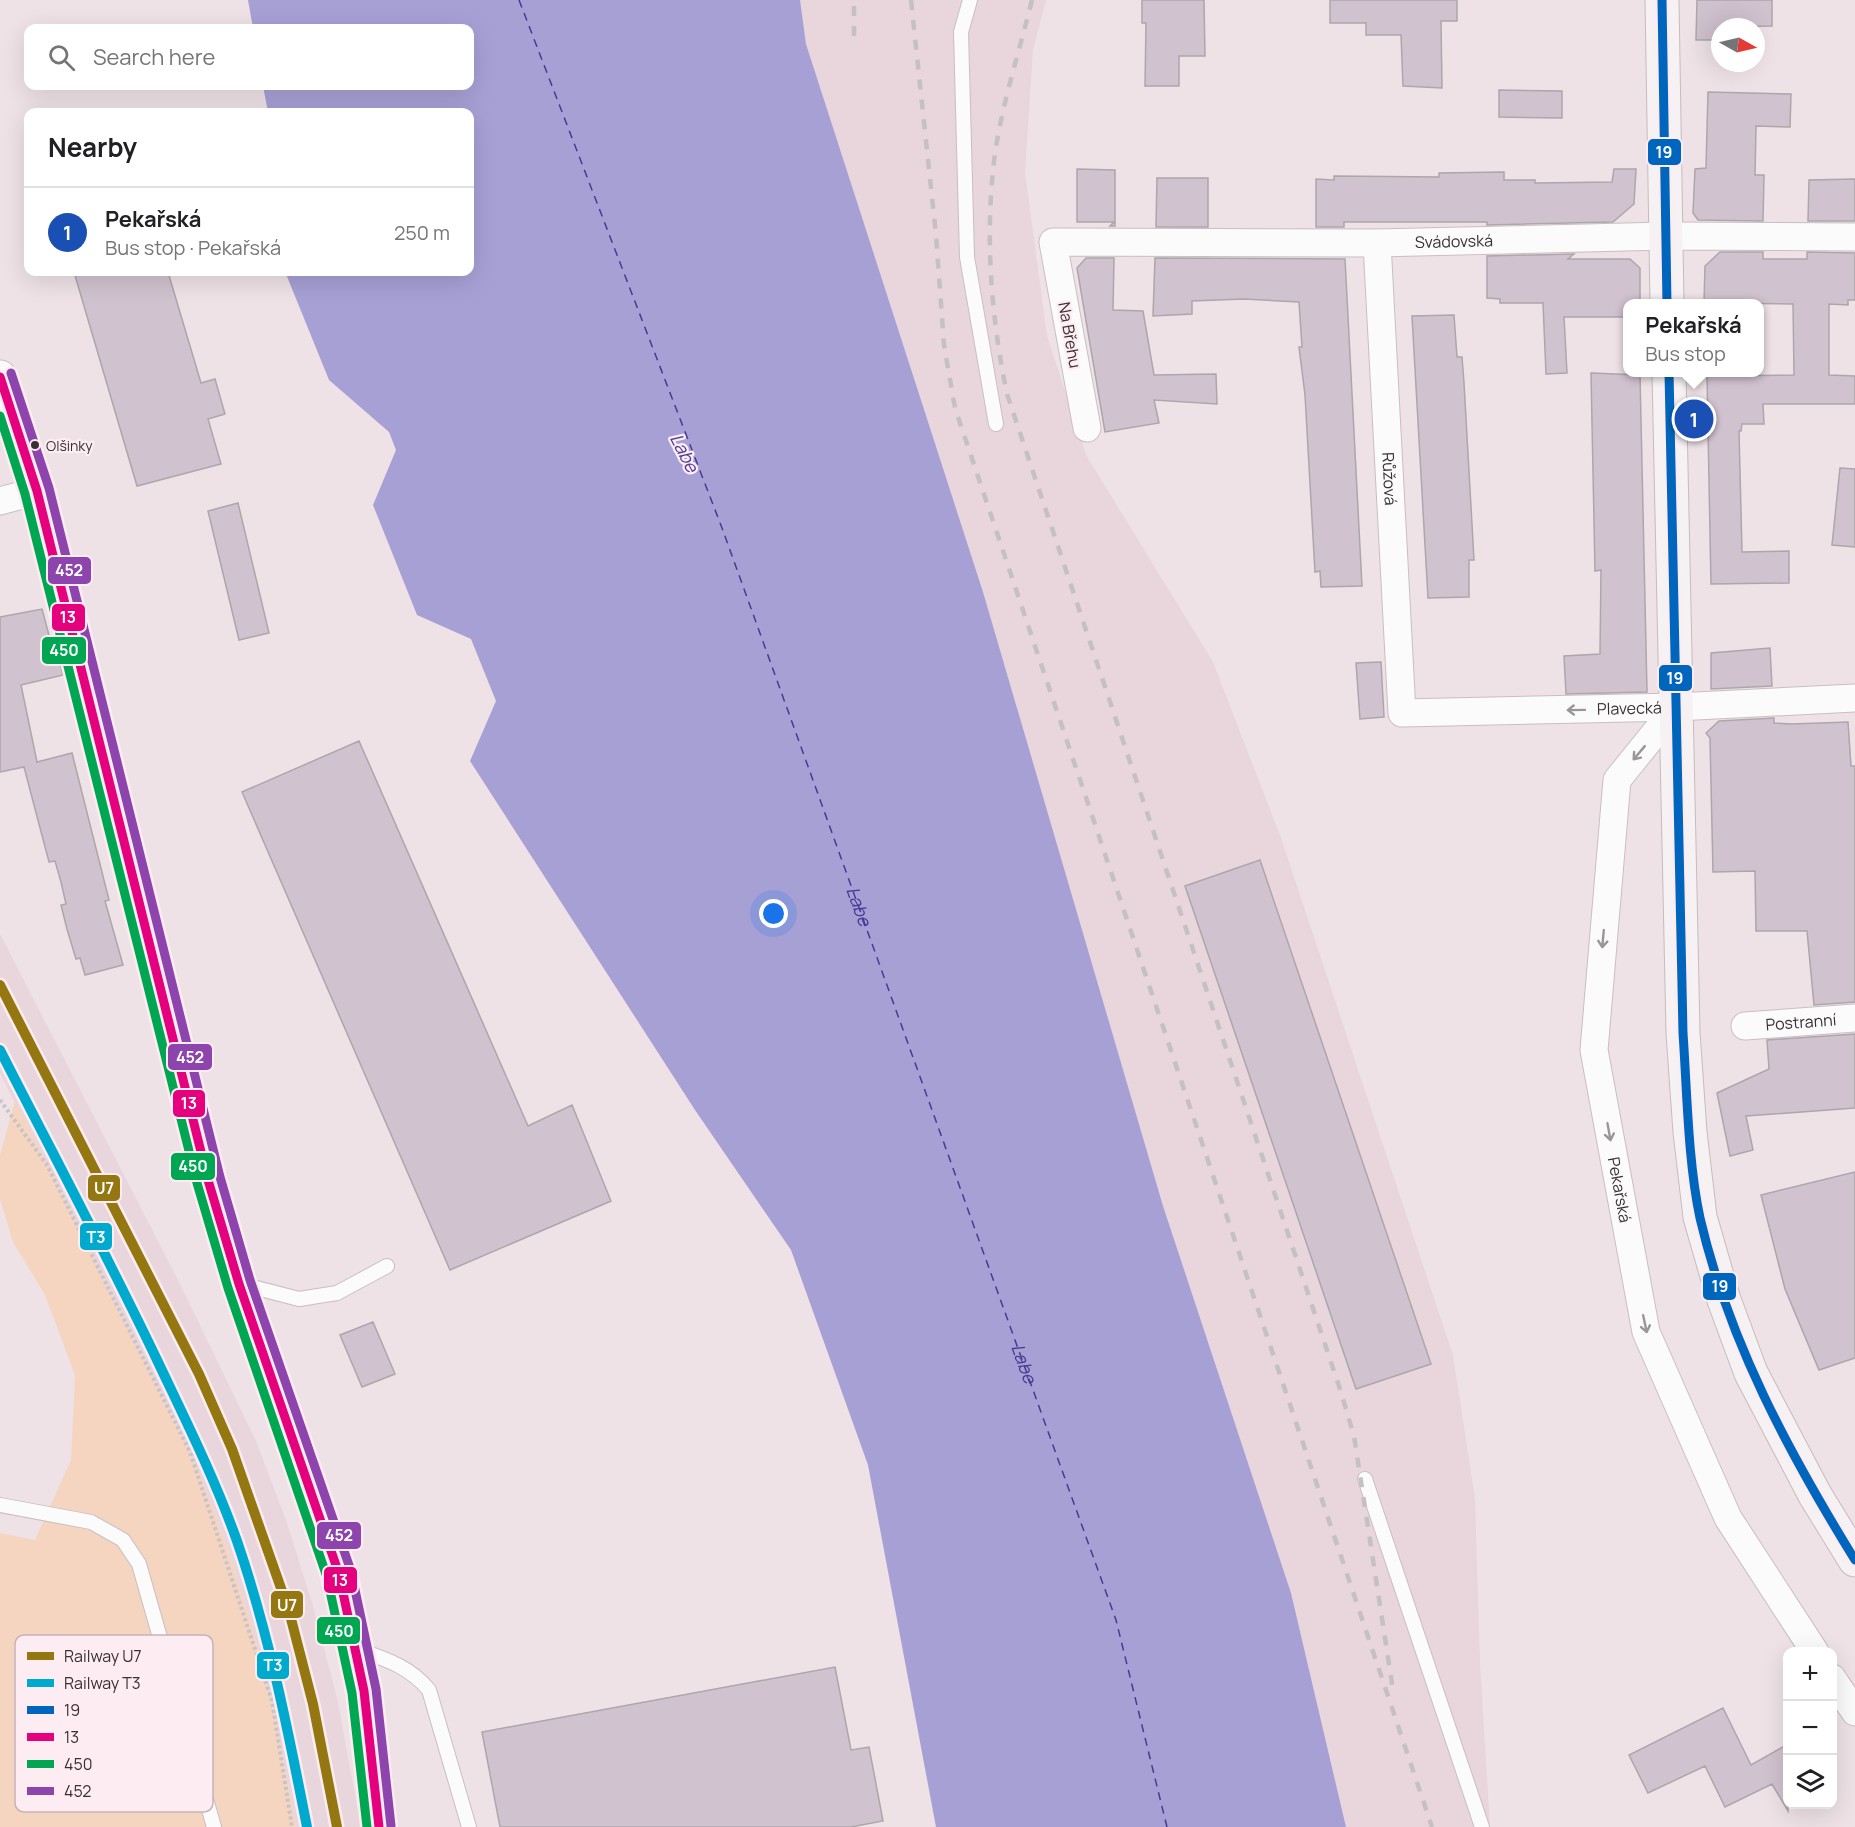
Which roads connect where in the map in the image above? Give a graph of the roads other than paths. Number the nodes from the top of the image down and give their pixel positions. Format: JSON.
{"nodes":[{"id":1,"x":970,"y":0,"type":"edge"},
{"id":2,"x":1662,"y":0,"type":"edge"},
{"id":3,"x":1666,"y":236,"type":"junction"},
{"id":4,"x":1855,"y":237,"type":"edge"},
{"id":5,"x":1053,"y":242,"type":"joint"},
{"id":6,"x":1377,"y":243,"type":"junction"},
{"id":7,"x":1667,"y":299,"type":"edge"},
{"id":8,"x":0,"y":377,"type":"edge"},
{"id":9,"x":1669,"y":377,"type":"edge"},
{"id":10,"x":996,"y":424,"type":"dead end"},
{"id":11,"x":1087,"y":428,"type":"dead end"},
{"id":12,"x":37,"y":491,"type":"junction"},
{"id":13,"x":0,"y":501,"type":"edge"},
{"id":14,"x":1855,"y":698,"type":"edge"},
{"id":15,"x":1676,"y":707,"type":"junction"},
{"id":16,"x":1402,"y":713,"type":"joint"},
{"id":17,"x":1855,"y":1018,"type":"edge"},
{"id":18,"x":1745,"y":1026,"type":"dead end"},
{"id":19,"x":387,"y":1266,"type":"dead end"},
{"id":20,"x":239,"y":1284,"type":"junction"},
{"id":21,"x":1365,"y":1479,"type":"dead end"},
{"id":22,"x":0,"y":1505,"type":"edge"},
{"id":23,"x":1855,"y":1560,"type":"edge"},
{"id":24,"x":159,"y":1635,"type":"edge"},
{"id":25,"x":1812,"y":1647,"type":"edge"},
{"id":26,"x":356,"y":1649,"type":"junction"},
{"id":27,"x":1837,"y":1684,"type":"edge"},
{"id":28,"x":1855,"y":1712,"type":"edge"},
{"id":29,"x":210,"y":1812,"type":"edge"},
{"id":30,"x":214,"y":1827,"type":"edge"},
{"id":31,"x":378,"y":1827,"type":"edge"},
{"id":32,"x":469,"y":1827,"type":"edge"},
{"id":33,"x":1482,"y":1827,"type":"edge"}],
"edges":[{"from":1,"to":10,"type":"lane"},
{"from":2,"to":3,"type":"main road"},
{"from":3,"to":4,"type":"street","name":"Svádovská"},
{"from":3,"to":6,"type":"street","name":"Svádovská"},
{"from":3,"to":7,"type":"main road"},
{"from":5,"to":6,"type":"street","name":"Svádovská"},
{"from":5,"to":11,"type":"street","name":"Na Břehu"},
{"from":6,"to":16,"type":"street","name":"Růžová"},
{"from":8,"to":12,"type":"main road"},
{"from":9,"to":15,"type":"main road"},
{"from":12,"to":13,"type":"street"},
{"from":12,"to":20,"type":"main road"},
{"from":14,"to":15,"type":"street","name":"Plavecká"},
{"from":15,"to":16,"type":"street","name":"Plavecká","one_way":true},
{"from":15,"to":23,"type":"main road"},
{"from":15,"to":25,"type":"street","name":"Pekařská","one_way":true},
{"from":17,"to":18,"type":"street","name":"Postranní"},
{"from":19,"to":20,"type":"lane"},
{"from":20,"to":26,"type":"main road"},
{"from":21,"to":33,"type":"lane"},
{"from":22,"to":24,"type":"lane"},
{"from":26,"to":31,"type":"main road"},
{"from":26,"to":32,"type":"lane"},
{"from":27,"to":28,"type":"street"},
{"from":29,"to":30,"type":"lane"}]}
